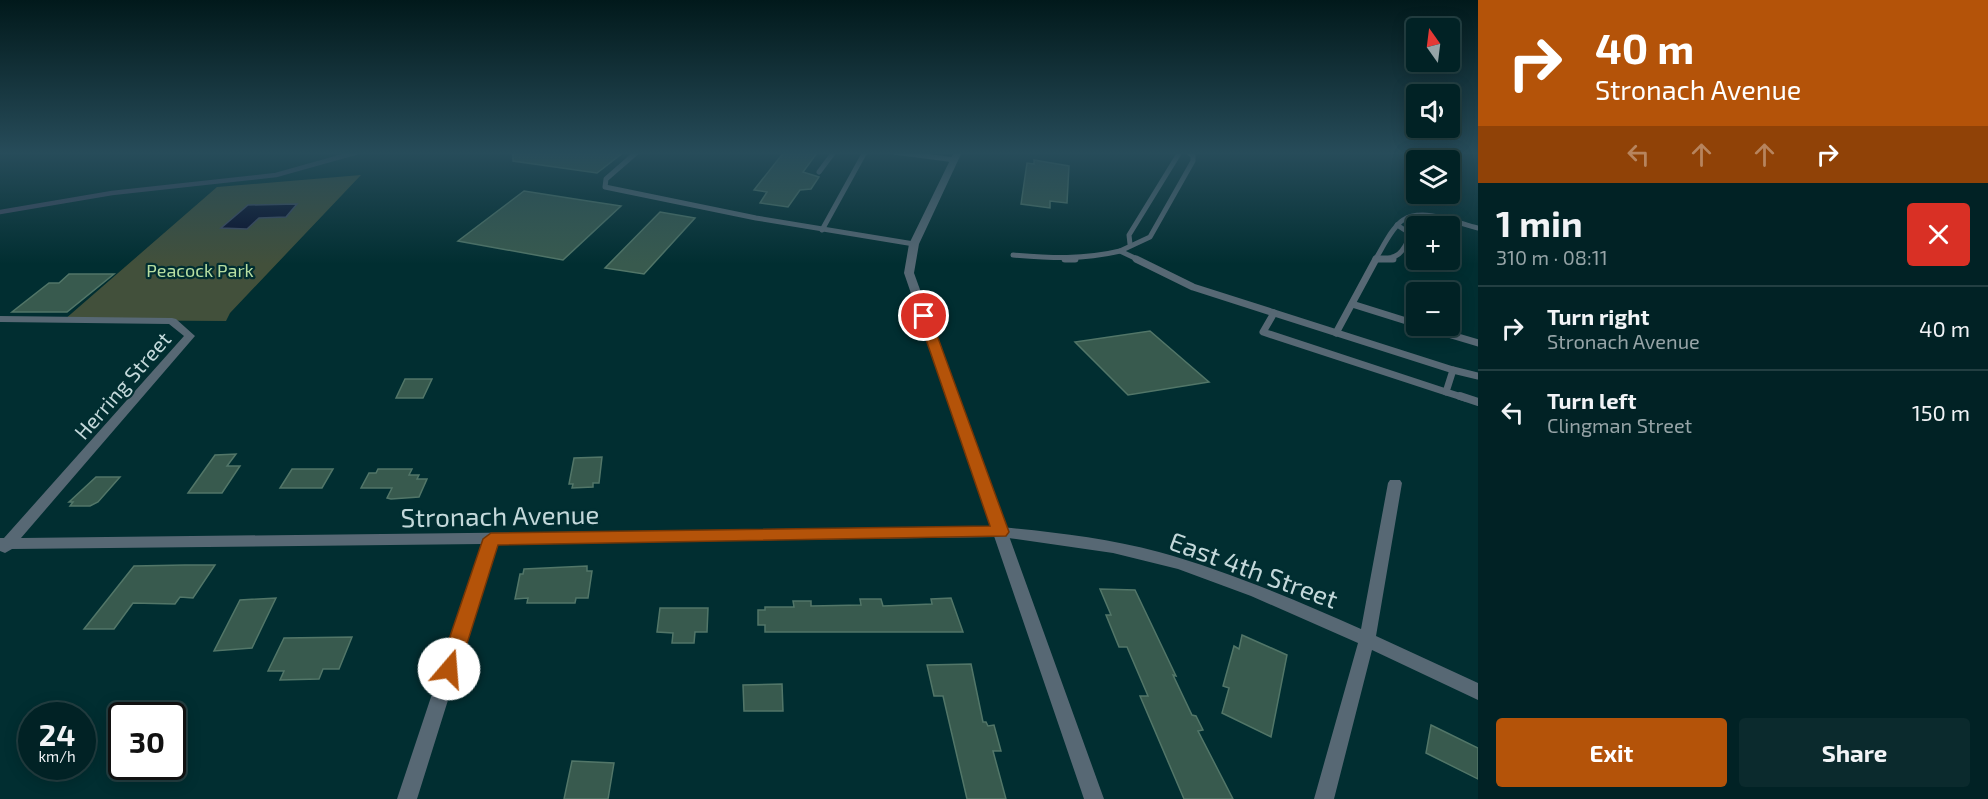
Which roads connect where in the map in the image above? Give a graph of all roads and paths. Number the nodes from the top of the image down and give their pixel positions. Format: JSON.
{"nodes":[{"id":1,"x":617,"y":189,"type":"edge"},
{"id":2,"x":844,"y":189,"type":"edge"},
{"id":3,"x":940,"y":189,"type":"edge"},
{"id":4,"x":1157,"y":189,"type":"edge"},
{"id":5,"x":1177,"y":189,"type":"edge"},
{"id":6,"x":1397,"y":225,"type":"junction"},
{"id":7,"x":1478,"y":228,"type":"edge"},
{"id":8,"x":822,"y":230,"type":"junction"},
{"id":9,"x":914,"y":244,"type":"junction"},
{"id":10,"x":1130,"y":244,"type":"junction"},
{"id":11,"x":1120,"y":252,"type":"junction"},
{"id":12,"x":1013,"y":255,"type":"dead end"},
{"id":13,"x":1376,"y":259,"type":"junction"},
{"id":14,"x":1352,"y":304,"type":"junction"},
{"id":15,"x":1274,"y":313,"type":"junction"},
{"id":16,"x":0,"y":319,"type":"edge"},
{"id":17,"x":1406,"y":321,"type":"edge"},
{"id":18,"x":1336,"y":333,"type":"junction"},
{"id":19,"x":1455,"y":336,"type":"edge"},
{"id":20,"x":1478,"y":343,"type":"edge"},
{"id":21,"x":1453,"y":370,"type":"junction"},
{"id":22,"x":1478,"y":376,"type":"edge"},
{"id":23,"x":1446,"y":392,"type":"junction"},
{"id":24,"x":1478,"y":402,"type":"edge"},
{"id":25,"x":1395,"y":483,"type":"dead end"},
{"id":26,"x":1000,"y":532,"type":"junction"},
{"id":27,"x":491,"y":539,"type":"junction"},
{"id":28,"x":3,"y":546,"type":"edge"},
{"id":29,"x":1366,"y":639,"type":"junction"},
{"id":30,"x":1478,"y":692,"type":"edge"},
{"id":31,"x":407,"y":799,"type":"edge"},
{"id":32,"x":1094,"y":799,"type":"edge"},
{"id":33,"x":1324,"y":799,"type":"edge"}],
"edges":[{"from":1,"to":8,"type":"lane"},
{"from":2,"to":8,"type":"lane"},
{"from":3,"to":9,"type":"street"},
{"from":4,"to":10,"type":"lane"},
{"from":5,"to":10,"type":"lane"},
{"from":6,"to":7,"type":"lane"},
{"from":6,"to":13,"type":"lane"},
{"from":6,"to":13,"type":"lane"},
{"from":8,"to":9,"type":"lane"},
{"from":9,"to":26,"type":"street"},
{"from":10,"to":11,"type":"lane"},
{"from":11,"to":12,"type":"lane"},
{"from":11,"to":15,"type":"lane"},
{"from":13,"to":14,"type":"lane"},
{"from":14,"to":17,"type":"lane"},
{"from":14,"to":18,"type":"lane"},
{"from":15,"to":18,"type":"lane"},
{"from":15,"to":23,"type":"lane"},
{"from":16,"to":28,"type":"street","name":"Herring Street"},
{"from":18,"to":21,"type":"lane"},
{"from":19,"to":20,"type":"lane"},
{"from":21,"to":22,"type":"lane"},
{"from":21,"to":23,"type":"lane"},
{"from":23,"to":24,"type":"lane"},
{"from":25,"to":29,"type":"street"},
{"from":26,"to":27,"type":"street","name":"Stronach Avenue"},
{"from":26,"to":29,"type":"street","name":"East 4th Street"},
{"from":26,"to":32,"type":"street"},
{"from":27,"to":28,"type":"street","name":"Stronach Avenue"},
{"from":27,"to":31,"type":"street"},
{"from":29,"to":30,"type":"street","name":"East 4th Street"},
{"from":29,"to":33,"type":"street"}]}
